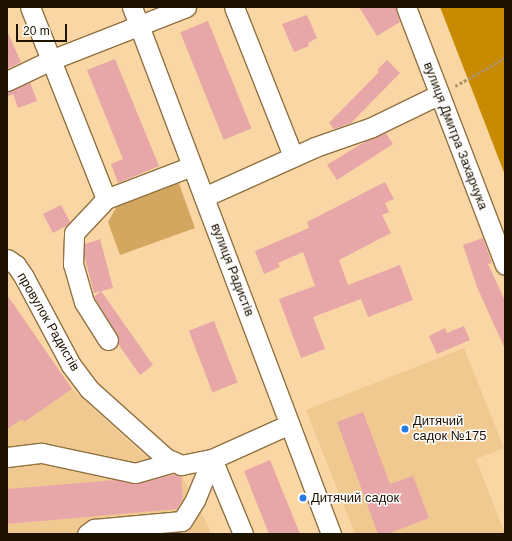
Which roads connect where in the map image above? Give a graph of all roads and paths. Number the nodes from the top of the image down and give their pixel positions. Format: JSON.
{"nodes":[{"id":1,"x":30,"y":7,"type":"edge"},
{"id":2,"x":132,"y":7,"type":"edge"},
{"id":3,"x":186,"y":7,"type":"edge"},
{"id":4,"x":234,"y":7,"type":"edge"},
{"id":5,"x":406,"y":7,"type":"edge"},
{"id":6,"x":139,"y":25,"type":"junction"},
{"id":7,"x":505,"y":58,"type":"edge"},
{"id":8,"x":51,"y":60,"type":"junction"},
{"id":9,"x":7,"y":81,"type":"edge"},
{"id":10,"x":438,"y":95,"type":"junction"},
{"id":11,"x":293,"y":156,"type":"junction"},
{"id":12,"x":192,"y":166,"type":"junction"},
{"id":13,"x":204,"y":197,"type":"junction"},
{"id":14,"x":106,"y":199,"type":"junction"},
{"id":15,"x":7,"y":259,"type":"edge"},
{"id":16,"x":505,"y":265,"type":"edge"},
{"id":17,"x":108,"y":340,"type":"dead end"},
{"id":18,"x":290,"y":424,"type":"junction"},
{"id":19,"x":7,"y":457,"type":"edge"},
{"id":20,"x":212,"y":459,"type":"junction"},
{"id":21,"x":174,"y":462,"type":"junction"},
{"id":22,"x":87,"y":534,"type":"edge"},
{"id":23,"x":243,"y":534,"type":"edge"},
{"id":24,"x":331,"y":534,"type":"edge"}],
"edges":[{"from":1,"to":8,"type":"street"},
{"from":2,"to":6,"type":"street","name":"вулиця Радистів"},
{"from":3,"to":6,"type":"street"},
{"from":4,"to":11,"type":"street"},
{"from":5,"to":10,"type":"street","name":"вулиця Дмитра Захарчука"},
{"from":6,"to":8,"type":"street"},
{"from":6,"to":12,"type":"street","name":"вулиця Радистів"},
{"from":7,"to":10,"type":"path"},
{"from":8,"to":9,"type":"street"},
{"from":8,"to":14,"type":"street"},
{"from":10,"to":11,"type":"street"},
{"from":10,"to":16,"type":"street","name":"вулиця Дмитра Захарчука"},
{"from":11,"to":13,"type":"street"},
{"from":12,"to":13,"type":"street","name":"вулиця Радистів"},
{"from":12,"to":14,"type":"street"},
{"from":13,"to":18,"type":"street","name":"вулиця Радистів"},
{"from":14,"to":17,"type":"street"},
{"from":15,"to":21,"type":"street","name":"провулок Радистів"},
{"from":18,"to":20,"type":"street"},
{"from":18,"to":24,"type":"street","name":"вулиця Радистів"},
{"from":19,"to":21,"type":"street"},
{"from":20,"to":21,"type":"street"},
{"from":20,"to":22,"type":"street"},
{"from":20,"to":23,"type":"street"}]}
